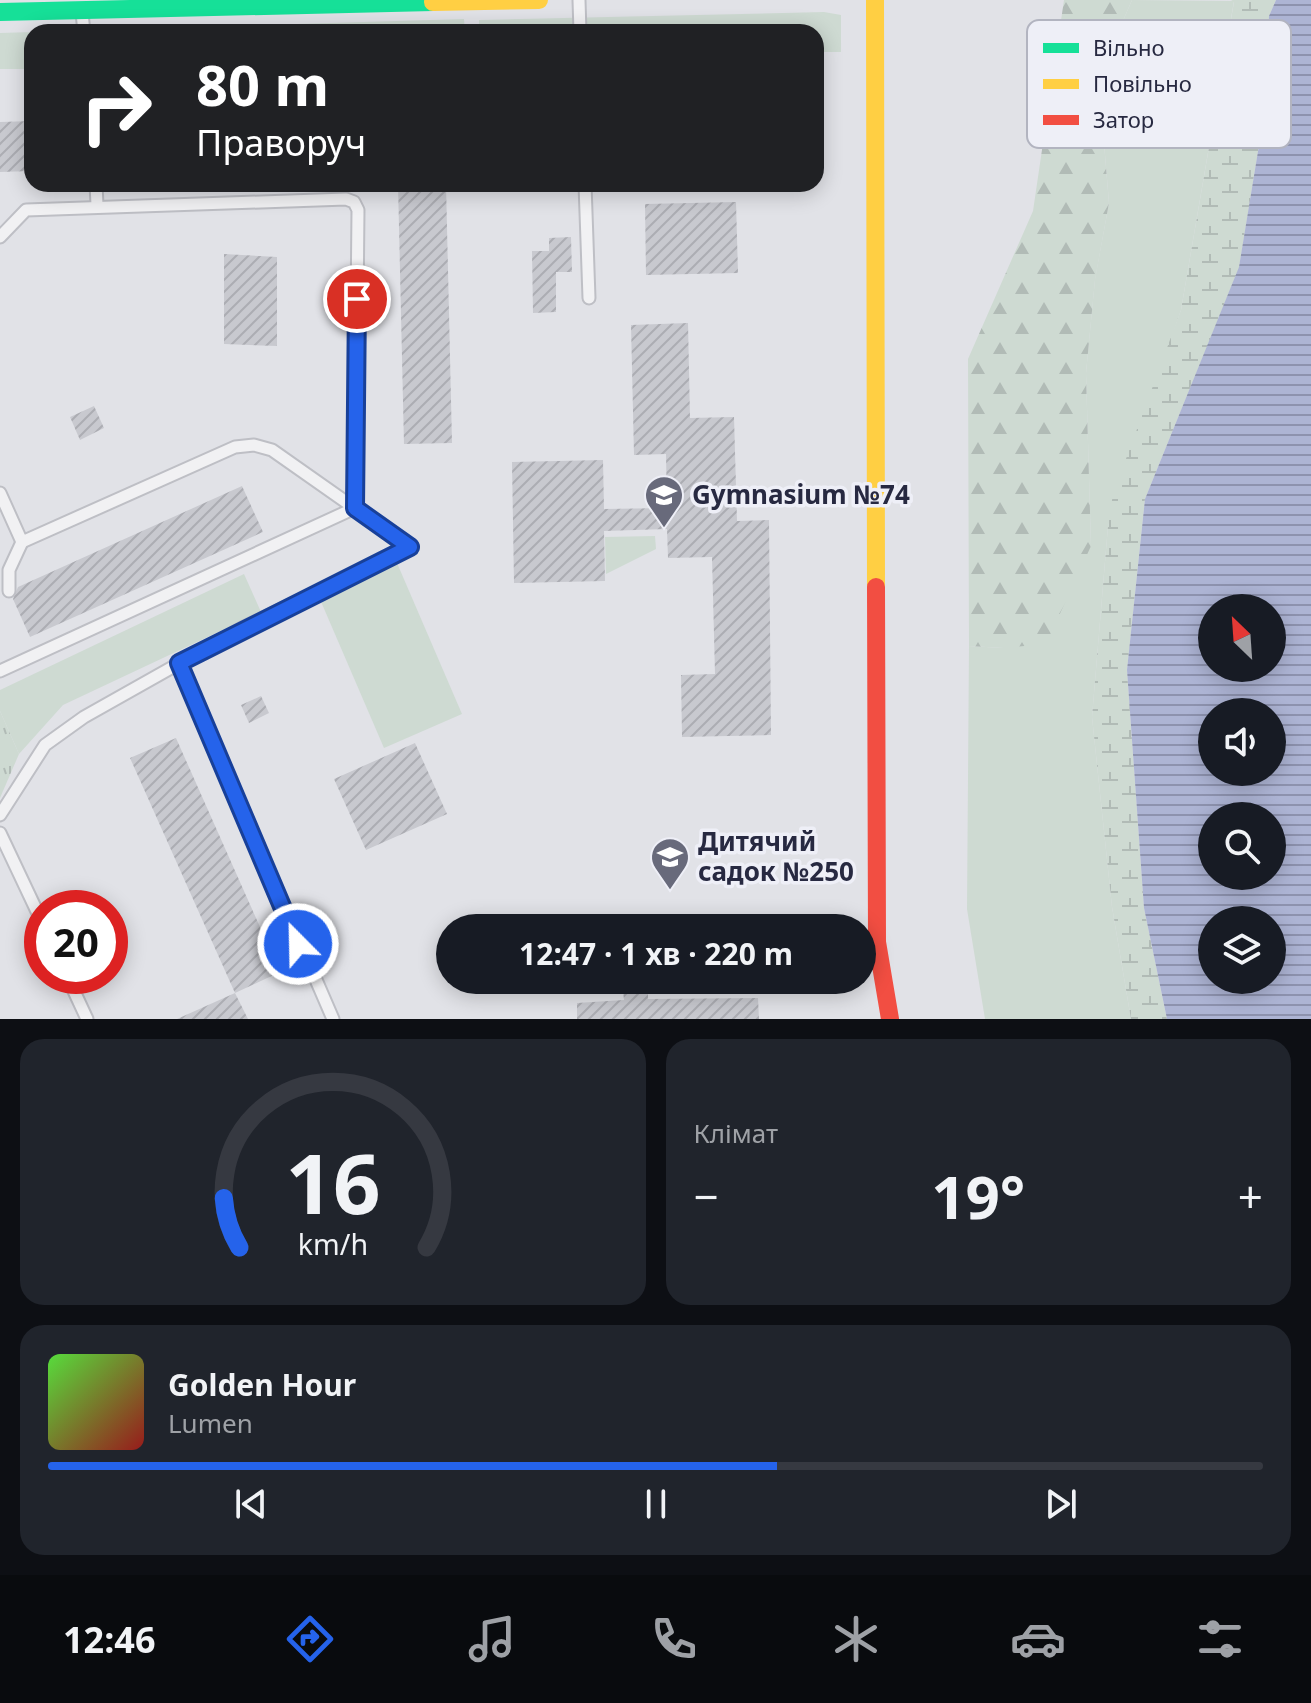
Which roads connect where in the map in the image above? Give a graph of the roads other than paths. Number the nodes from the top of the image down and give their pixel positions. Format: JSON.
{"nodes":[{"id":1,"x":539,"y":0,"type":"edge"},
{"id":2,"x":579,"y":0,"type":"edge"},
{"id":3,"x":875,"y":0,"type":"edge"},
{"id":4,"x":81,"y":5,"type":"edge"},
{"id":5,"x":0,"y":12,"type":"edge"},
{"id":6,"x":580,"y":24,"type":"edge"},
{"id":7,"x":96,"y":192,"type":"edge"},
{"id":8,"x":585,"y":192,"type":"edge"},
{"id":9,"x":97,"y":205,"type":"junction"},
{"id":10,"x":0,"y":237,"type":"edge"},
{"id":11,"x":589,"y":298,"type":"dead end"},
{"id":12,"x":0,"y":493,"type":"edge"},
{"id":13,"x":355,"y":508,"type":"junction"},
{"id":14,"x":22,"y":542,"type":"junction"},
{"id":15,"x":9,"y":591,"type":"dead end"},
{"id":16,"x":179,"y":663,"type":"junction"},
{"id":17,"x":0,"y":671,"type":"edge"},
{"id":18,"x":0,"y":815,"type":"edge"},
{"id":19,"x":0,"y":833,"type":"edge"},
{"id":20,"x":27,"y":890,"type":"edge"},
{"id":21,"x":75,"y":994,"type":"edge"},
{"id":22,"x":87,"y":1019,"type":"edge"},
{"id":23,"x":333,"y":1019,"type":"edge"},
{"id":24,"x":890,"y":1019,"type":"edge"}],
"edges":[{"from":1,"to":4,"type":"street"},
{"from":2,"to":6,"type":"lane"},
{"from":3,"to":24,"type":"street"},
{"from":4,"to":5,"type":"street"},
{"from":7,"to":9,"type":"lane"},
{"from":8,"to":11,"type":"lane"},
{"from":9,"to":10,"type":"lane"},
{"from":9,"to":13,"type":"lane"},
{"from":12,"to":14,"type":"lane"},
{"from":13,"to":14,"type":"lane"},
{"from":13,"to":16,"type":"lane"},
{"from":13,"to":17,"type":"lane"},
{"from":14,"to":15,"type":"lane"},
{"from":16,"to":18,"type":"lane"},
{"from":16,"to":23,"type":"lane"},
{"from":19,"to":20,"type":"lane"},
{"from":21,"to":22,"type":"lane"}]}
